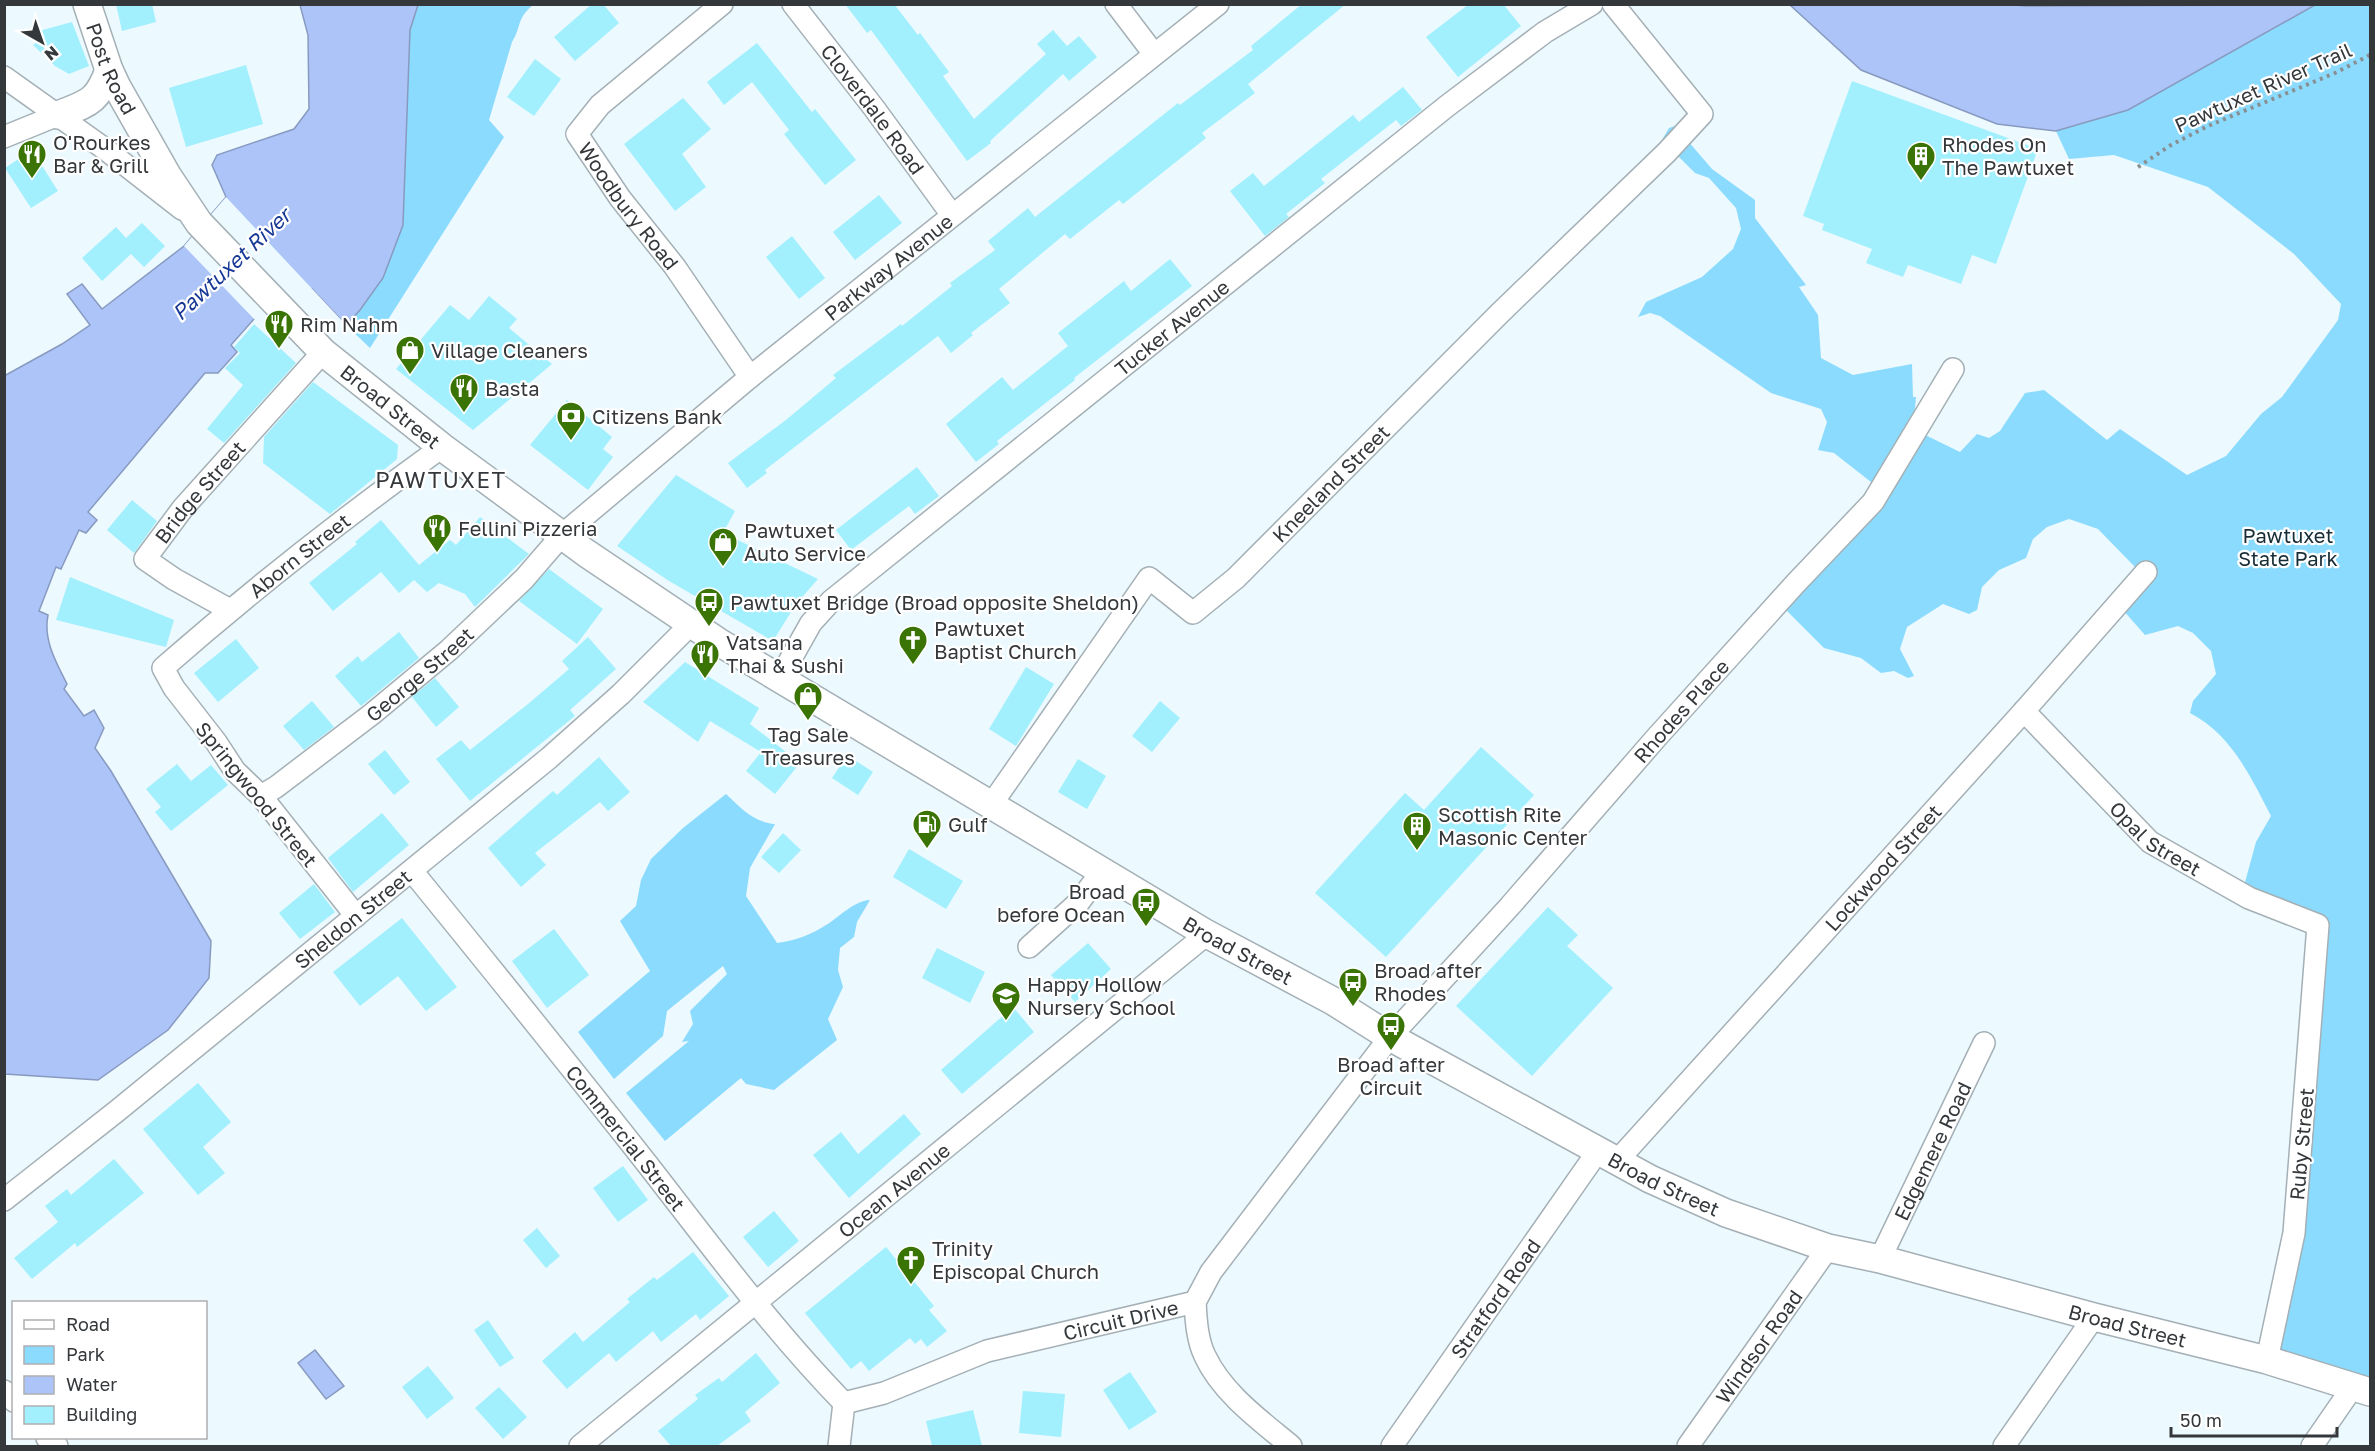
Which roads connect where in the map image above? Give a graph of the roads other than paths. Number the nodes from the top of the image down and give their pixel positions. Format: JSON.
{"nodes":[{"id":1,"x":87,"y":4,"type":"edge"},
{"id":2,"x":722,"y":4,"type":"edge"},
{"id":3,"x":793,"y":4,"type":"edge"},
{"id":4,"x":1116,"y":4,"type":"edge"},
{"id":5,"x":1218,"y":4,"type":"edge"},
{"id":6,"x":1592,"y":4,"type":"edge"},
{"id":7,"x":1613,"y":4,"type":"edge"},
{"id":8,"x":1154,"y":54,"type":"junction"},
{"id":9,"x":109,"y":70,"type":"junction"},
{"id":10,"x":4,"y":77,"type":"edge"},
{"id":11,"x":58,"y":115,"type":"junction"},
{"id":12,"x":4,"y":137,"type":"edge"},
{"id":13,"x":952,"y":215,"type":"junction"},
{"id":14,"x":200,"y":224,"type":"junction"},
{"id":15,"x":235,"y":260,"type":"joint"},
{"id":16,"x":321,"y":350,"type":"junction"},
{"id":17,"x":1953,"y":369,"type":"dead end"},
{"id":18,"x":750,"y":376,"type":"junction"},
{"id":19,"x":442,"y":447,"type":"junction"},
{"id":20,"x":562,"y":534,"type":"junction"},
{"id":21,"x":2146,"y":572,"type":"dead end"},
{"id":22,"x":230,"y":610,"type":"junction"},
{"id":23,"x":690,"y":625,"type":"junction"},
{"id":24,"x":162,"y":668,"type":"joint"},
{"id":25,"x":780,"y":678,"type":"junction"},
{"id":26,"x":2024,"y":711,"type":"junction"},
{"id":27,"x":261,"y":796,"type":"junction"},
{"id":28,"x":991,"y":805,"type":"junction"},
{"id":29,"x":412,"y":871,"type":"junction"},
{"id":30,"x":1102,"y":871,"type":"junction"},
{"id":31,"x":356,"y":916,"type":"junction"},
{"id":32,"x":2318,"y":925,"type":"joint"},
{"id":33,"x":1208,"y":934,"type":"junction"},
{"id":34,"x":1029,"y":947,"type":"dead end"},
{"id":35,"x":1390,"y":1037,"type":"junction"},
{"id":36,"x":1984,"y":1043,"type":"dead end"},
{"id":37,"x":1607,"y":1156,"type":"junction"},
{"id":38,"x":4,"y":1200,"type":"edge"},
{"id":39,"x":1828,"y":1248,"type":"junction"},
{"id":40,"x":1880,"y":1259,"type":"junction"},
{"id":41,"x":1195,"y":1302,"type":"junction"},
{"id":42,"x":757,"y":1304,"type":"junction"},
{"id":43,"x":2094,"y":1317,"type":"junction"},
{"id":44,"x":2267,"y":1360,"type":"junction"},
{"id":45,"x":2361,"y":1390,"type":"edge"},
{"id":46,"x":844,"y":1403,"type":"junction"},
{"id":47,"x":580,"y":1446,"type":"edge"},
{"id":48,"x":839,"y":1446,"type":"edge"},
{"id":49,"x":1291,"y":1446,"type":"edge"},
{"id":50,"x":1392,"y":1446,"type":"edge"},
{"id":51,"x":1688,"y":1446,"type":"edge"},
{"id":52,"x":2004,"y":1446,"type":"edge"},
{"id":53,"x":2312,"y":1446,"type":"edge"}],
"edges":[{"from":1,"to":9,"type":"main road","name":"Post Road"},
{"from":2,"to":18,"type":"street","name":"Woodbury Road"},
{"from":3,"to":13,"type":"street","name":"Cloverdale Road"},
{"from":4,"to":8,"type":"street"},
{"from":5,"to":8,"type":"street","name":"Parkway Avenue"},
{"from":6,"to":25,"type":"street","name":"Tucker Avenue"},
{"from":7,"to":28,"type":"street","name":"Kneeland Street"},
{"from":8,"to":13,"type":"street","name":"Parkway Avenue"},
{"from":9,"to":11,"type":"main road"},
{"from":9,"to":14,"type":"main road","name":"Post Road"},
{"from":10,"to":11,"type":"street"},
{"from":11,"to":12,"type":"street"},
{"from":11,"to":14,"type":"street"},
{"from":13,"to":18,"type":"street","name":"Parkway Avenue"},
{"from":14,"to":15,"type":"main road","name":"Post Road"},
{"from":15,"to":16,"type":"main road","name":"Broad Street"},
{"from":16,"to":19,"type":"main road","name":"Broad Street"},
{"from":16,"to":22,"type":"street","name":"Bridge Street"},
{"from":17,"to":35,"type":"street","name":"Rhodes Place"},
{"from":18,"to":20,"type":"street","name":"Parkway Avenue"},
{"from":19,"to":20,"type":"main road","name":"Broad Street"},
{"from":19,"to":22,"type":"street","name":"Aborn Street"},
{"from":20,"to":23,"type":"main road","name":"Broad Street"},
{"from":20,"to":27,"type":"street","name":"George Street"},
{"from":21,"to":26,"type":"street","name":"Lockwood Street"},
{"from":22,"to":24,"type":"street","name":"Aborn Street"},
{"from":23,"to":25,"type":"main road","name":"Broad Street"},
{"from":23,"to":29,"type":"street","name":"Sheldon Street"},
{"from":24,"to":27,"type":"street","name":"Springwood Street"},
{"from":25,"to":28,"type":"main road","name":"Broad Street"},
{"from":26,"to":32,"type":"street","name":"Opal Street"},
{"from":26,"to":37,"type":"street","name":"Lockwood Street"},
{"from":27,"to":31,"type":"street","name":"Springwood Street"},
{"from":28,"to":30,"type":"main road","name":"Broad Street"},
{"from":29,"to":31,"type":"street","name":"Sheldon Street"},
{"from":29,"to":42,"type":"street","name":"Commercial Street"},
{"from":30,"to":33,"type":"main road","name":"Broad Street"},
{"from":30,"to":34,"type":"street"},
{"from":31,"to":38,"type":"street","name":"Sheldon Street"},
{"from":32,"to":44,"type":"street","name":"Ruby Street"},
{"from":33,"to":35,"type":"main road","name":"Broad Street"},
{"from":33,"to":42,"type":"street","name":"Ocean Avenue"},
{"from":35,"to":37,"type":"main road","name":"Broad Street"},
{"from":35,"to":41,"type":"street","name":"Circuit Drive"},
{"from":36,"to":40,"type":"street","name":"Edgemere Road"},
{"from":37,"to":39,"type":"main road","name":"Broad Street"},
{"from":37,"to":50,"type":"street","name":"Stratford Road"},
{"from":39,"to":40,"type":"main road","name":"Broad Street"},
{"from":39,"to":51,"type":"street","name":"Windsor Road"},
{"from":40,"to":43,"type":"main road","name":"Broad Street"},
{"from":41,"to":46,"type":"street","name":"Circuit Drive"},
{"from":41,"to":49,"type":"street"},
{"from":42,"to":46,"type":"street","name":"Commercial Street"},
{"from":42,"to":47,"type":"street","name":"Ocean Avenue"},
{"from":43,"to":44,"type":"main road","name":"Broad Street"},
{"from":43,"to":52,"type":"street"},
{"from":44,"to":45,"type":"main road","name":"Broad Street"},
{"from":45,"to":53,"type":"street"},
{"from":46,"to":48,"type":"street"}]}
